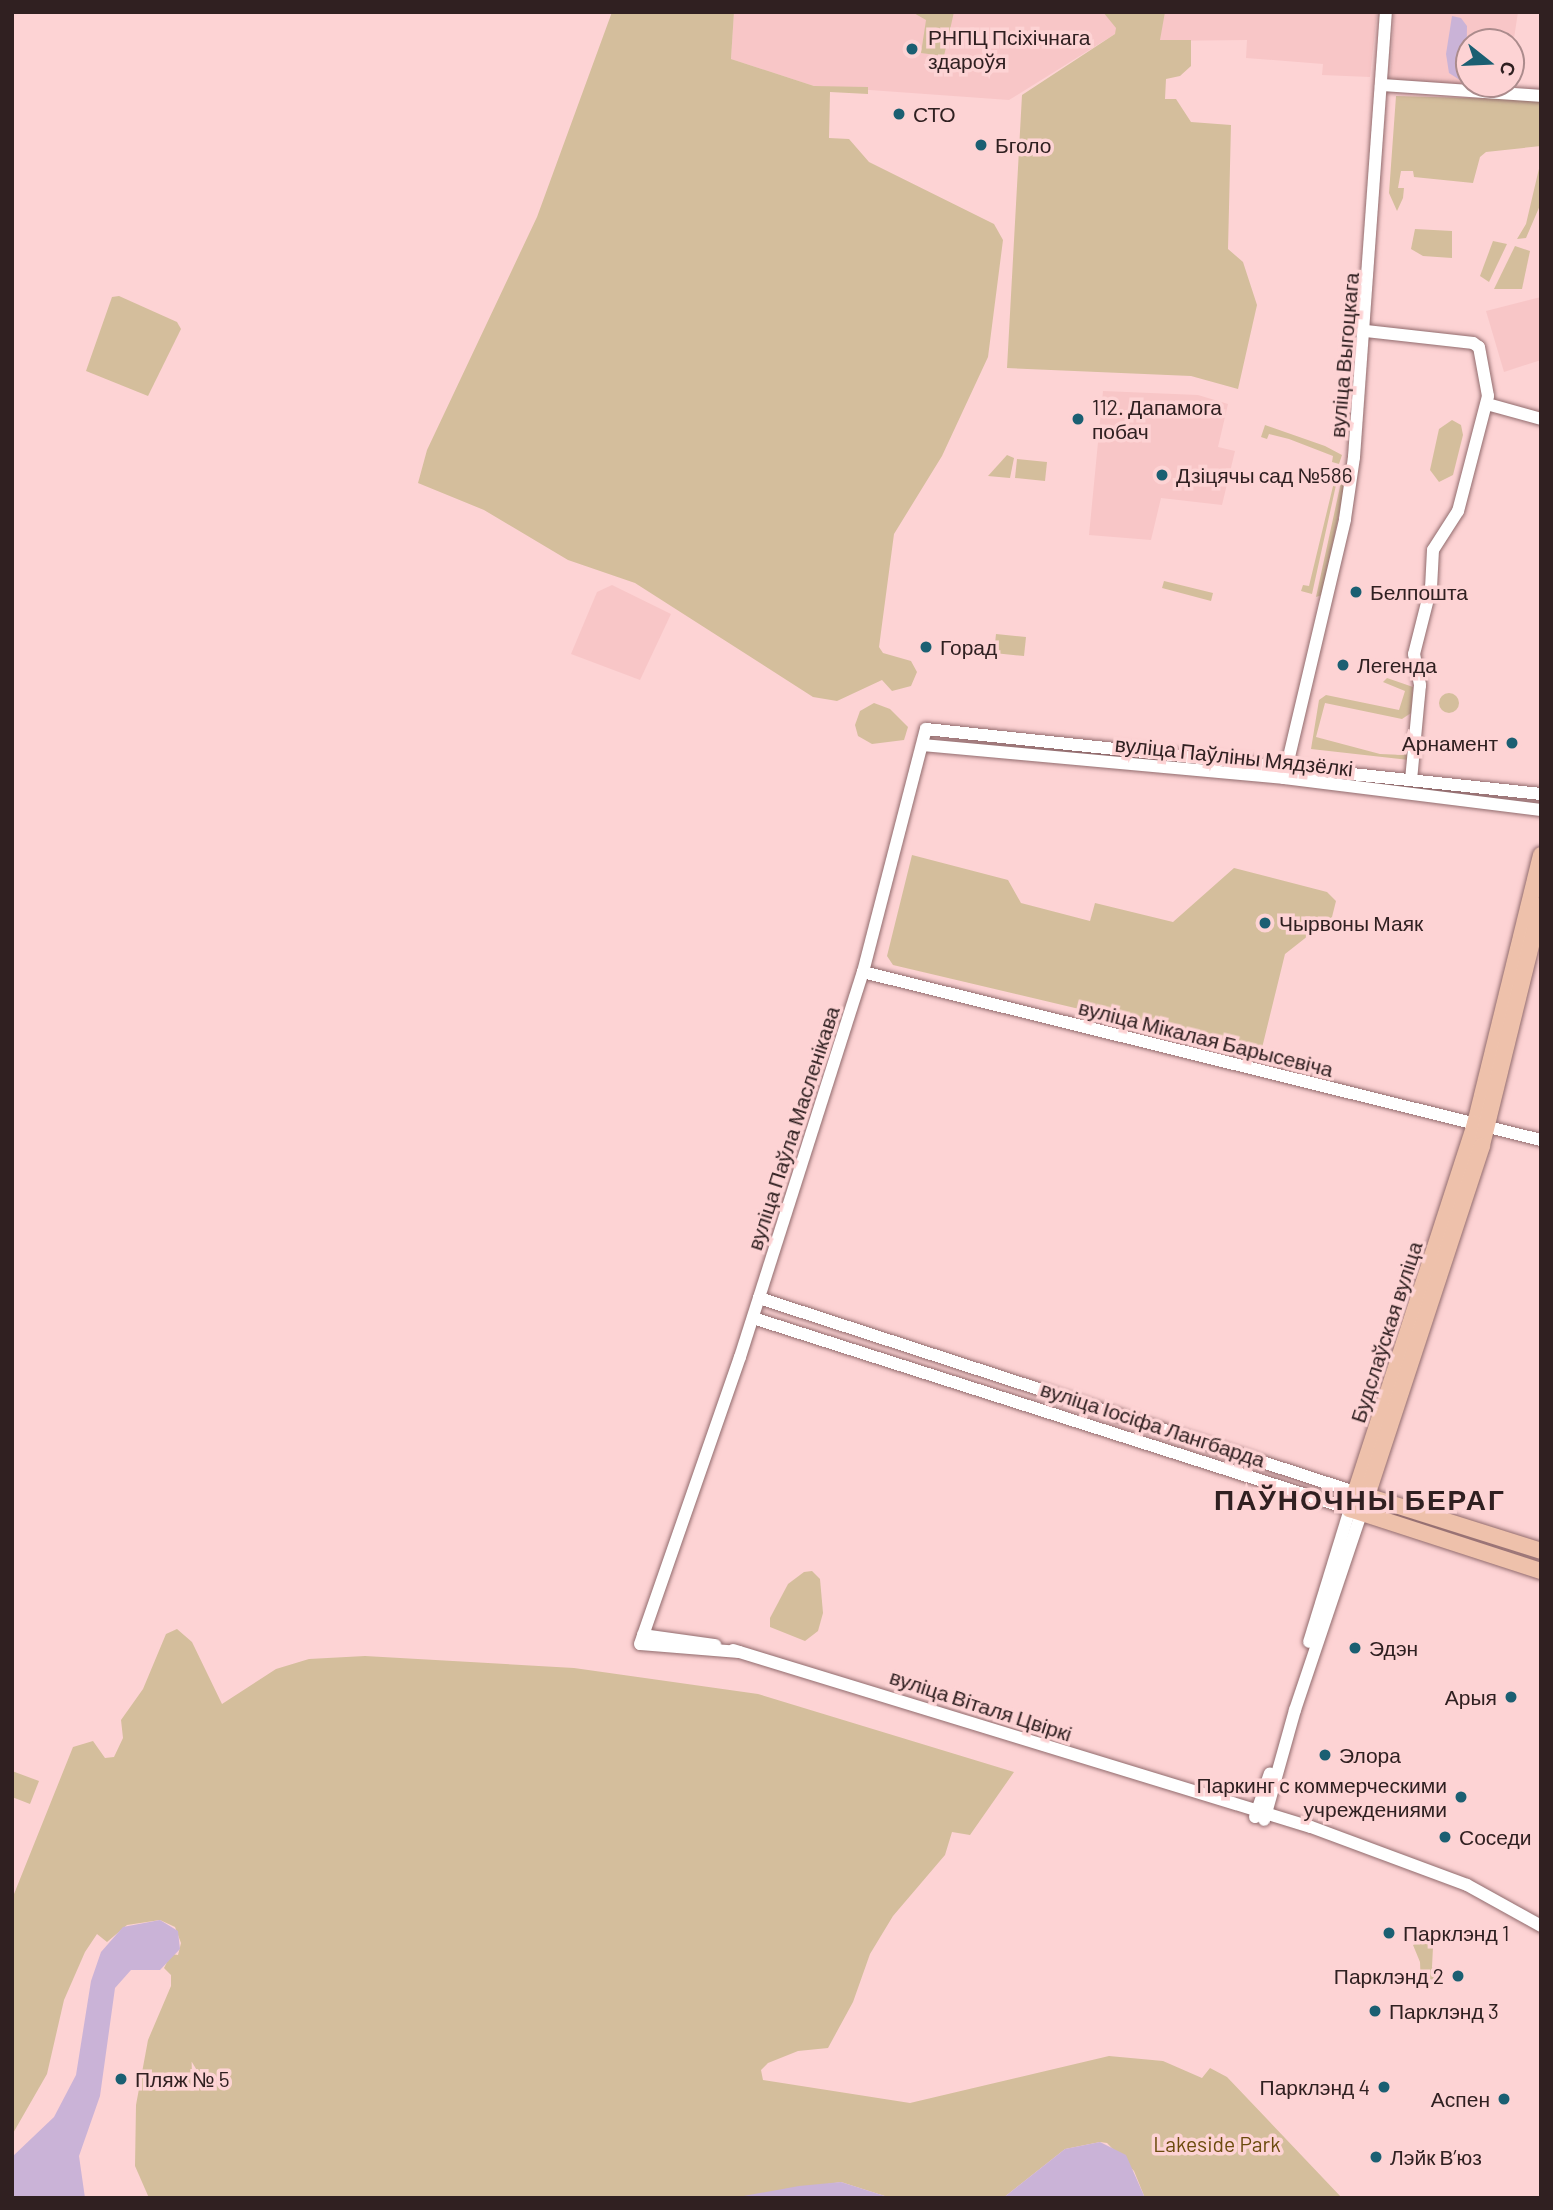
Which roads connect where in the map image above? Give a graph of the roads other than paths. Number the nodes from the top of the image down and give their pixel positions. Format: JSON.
{"nodes":[{"id":1,"x":1386,"y":12,"type":"edge"},
{"id":2,"x":1381,"y":85,"type":"junction"},
{"id":3,"x":1541,"y":96,"type":"edge"},
{"id":4,"x":1366,"y":331,"type":"junction"},
{"id":5,"x":1487,"y":404,"type":"junction"},
{"id":6,"x":1541,"y":419,"type":"edge"},
{"id":7,"x":926,"y":729,"type":"joint"},
{"id":8,"x":923,"y":745,"type":"junction"},
{"id":9,"x":1285,"y":773,"type":"junction"},
{"id":10,"x":1411,"y":780,"type":"junction"},
{"id":11,"x":1541,"y":794,"type":"edge"},
{"id":12,"x":1541,"y":810,"type":"edge"},
{"id":13,"x":1541,"y":855,"type":"edge"},
{"id":14,"x":1541,"y":905,"type":"edge"},
{"id":15,"x":863,"y":972,"type":"junction"},
{"id":16,"x":1481,"y":1125,"type":"junction"},
{"id":17,"x":1541,"y":1140,"type":"edge"},
{"id":18,"x":759,"y":1298,"type":"junction"},
{"id":19,"x":753,"y":1318,"type":"junction"},
{"id":20,"x":1361,"y":1494,"type":"junction"},
{"id":21,"x":1355,"y":1511,"type":"junction"},
{"id":22,"x":1541,"y":1551,"type":"edge"},
{"id":23,"x":1541,"y":1572,"type":"edge"},
{"id":24,"x":646,"y":1640,"type":"joint"},
{"id":25,"x":1261,"y":1815,"type":"junction"},
{"id":26,"x":1541,"y":1926,"type":"edge"}],
"edges":[{"from":1,"to":2,"type":"street","name":"вуліца Выгоцкага"},
{"from":2,"to":3,"type":"street"},
{"from":2,"to":4,"type":"street","name":"вуліца Выгоцкага"},
{"from":4,"to":5,"type":"street"},
{"from":4,"to":9,"type":"street","name":"вуліца Выгоцкага"},
{"from":5,"to":6,"type":"street"},
{"from":5,"to":10,"type":"street"},
{"from":7,"to":8,"type":"street","name":"вуліца Паўла Масленікава"},
{"from":7,"to":9,"type":"street","name":"вуліца Паўліны Мядзёлкі"},
{"from":8,"to":9,"type":"street","name":"вуліца Паўліны Мядзёлкі"},
{"from":8,"to":15,"type":"street","name":"вуліца Паўла Масленікава"},
{"from":9,"to":10,"type":"street","name":"вуліца Паўліны Мядзёлкі"},
{"from":9,"to":12,"type":"street","name":"вуліца Паўліны Мядзёлкі"},
{"from":10,"to":11,"type":"street","name":"вуліца Паўліны Мядзёлкі"},
{"from":13,"to":16,"type":"main road","name":"Будслаўская вуліца"},
{"from":14,"to":16,"type":"main road","name":"Будслаўская вуліца"},
{"from":15,"to":16,"type":"street","name":"вуліца Мікалая Барысевіча"},
{"from":15,"to":18,"type":"street","name":"вуліца Паўла Масленікава"},
{"from":16,"to":17,"type":"street","name":"вуліца Мікалая Барысевіча"},
{"from":16,"to":20,"type":"main road","name":"Будслаўская вуліца"},
{"from":18,"to":19,"type":"street","name":"вуліца Паўла Масленікава"},
{"from":18,"to":20,"type":"street","name":"вуліца Іосіфа Лангбарда"},
{"from":19,"to":21,"type":"street","name":"вуліца Іосіфа Лангбарда"},
{"from":19,"to":24,"type":"street","name":"вуліца Паўла Масленікава"},
{"from":20,"to":21,"type":"main road","name":"Будслаўская вуліца"},
{"from":20,"to":22,"type":"main road","name":"вуліца Іосіфа Лангбарда"},
{"from":21,"to":23,"type":"main road","name":"вуліца Іосіфа Лангбарда"},
{"from":21,"to":25,"type":"street","name":"Будслаўская вуліца"},
{"from":24,"to":25,"type":"street","name":"вуліца Віталя Цвіркі"},
{"from":25,"to":26,"type":"street","name":"вуліца Віталя Цвіркі"}]}
